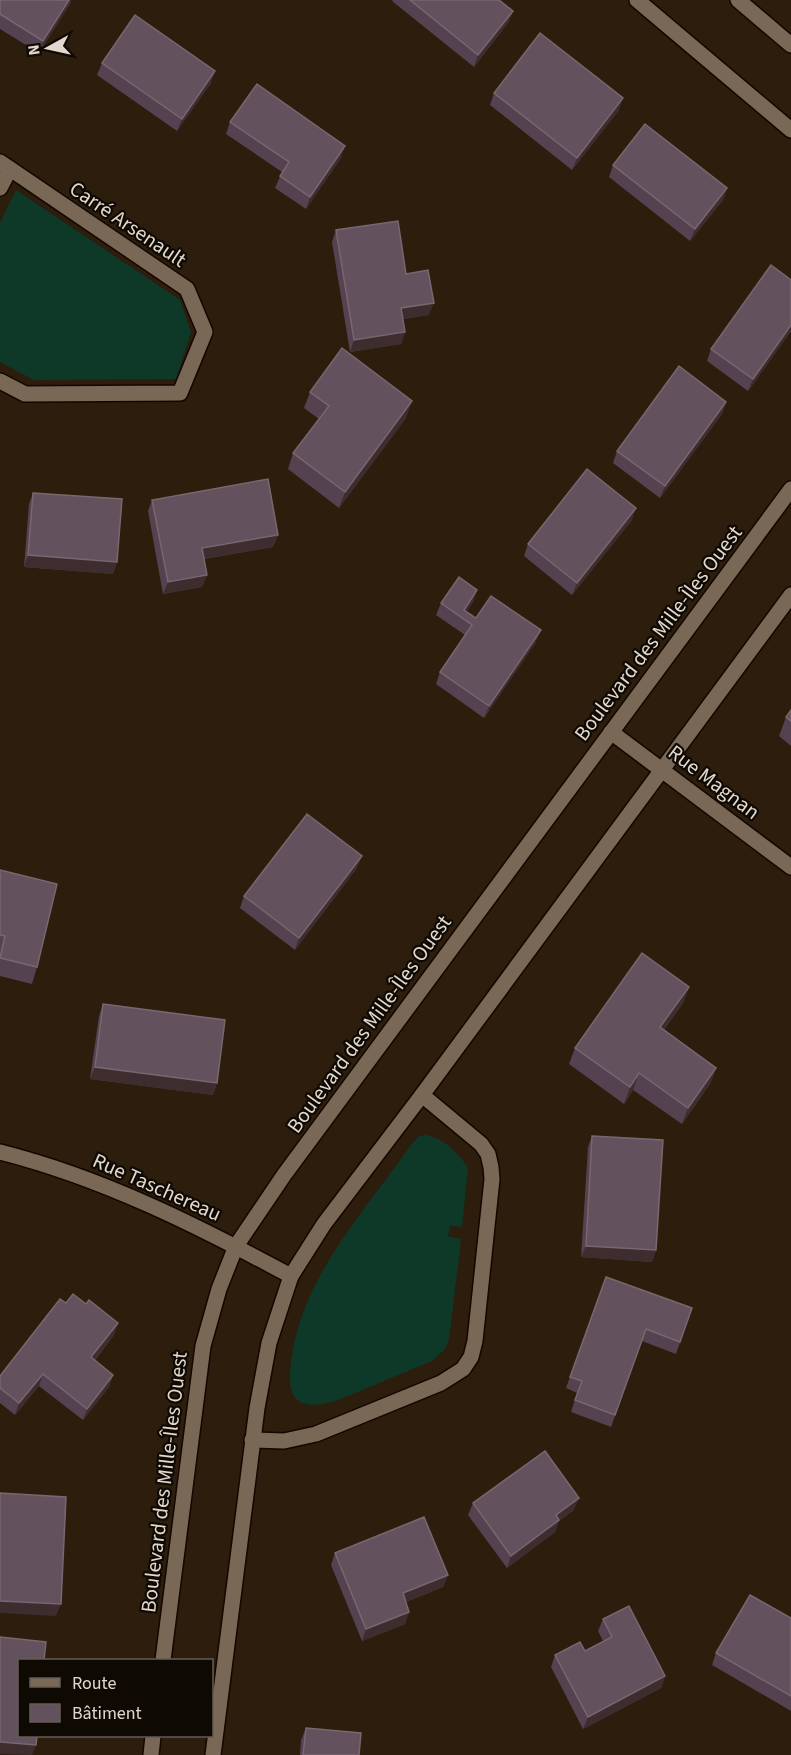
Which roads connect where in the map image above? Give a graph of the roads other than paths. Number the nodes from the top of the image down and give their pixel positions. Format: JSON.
{"nodes":[{"id":1,"x":638,"y":0,"type":"edge"},
{"id":2,"x":738,"y":0,"type":"edge"},
{"id":3,"x":791,"y":45,"type":"edge"},
{"id":4,"x":791,"y":130,"type":"edge"},
{"id":5,"x":5,"y":166,"type":"edge"},
{"id":6,"x":0,"y":188,"type":"edge"},
{"id":7,"x":0,"y":381,"type":"edge"},
{"id":8,"x":791,"y":489,"type":"edge"},
{"id":9,"x":791,"y":595,"type":"edge"},
{"id":10,"x":611,"y":732,"type":"junction"},
{"id":11,"x":662,"y":769,"type":"junction"},
{"id":12,"x":791,"y":867,"type":"edge"},
{"id":13,"x":422,"y":1095,"type":"junction"},
{"id":14,"x":0,"y":1152,"type":"edge"},
{"id":15,"x":236,"y":1246,"type":"junction"},
{"id":16,"x":291,"y":1275,"type":"junction"},
{"id":17,"x":252,"y":1440,"type":"junction"},
{"id":18,"x":163,"y":1659,"type":"edge"},
{"id":19,"x":153,"y":1737,"type":"edge"},
{"id":20,"x":150,"y":1755,"type":"edge"},
{"id":21,"x":213,"y":1755,"type":"edge"}],
"edges":[{"from":1,"to":4,"type":"street"},
{"from":2,"to":3,"type":"street"},
{"from":5,"to":6,"type":"street","name":"Carré Arsenault"},
{"from":5,"to":7,"type":"street","name":"Carré Arsenault"},
{"from":8,"to":10,"type":"street","name":"Boulevard des Mille-Îles Ouest"},
{"from":9,"to":11,"type":"street"},
{"from":10,"to":11,"type":"street","name":"Rue Magnan"},
{"from":10,"to":15,"type":"street","name":"Boulevard des Mille-Îles Ouest"},
{"from":11,"to":12,"type":"street","name":"Rue Magnan"},
{"from":11,"to":13,"type":"street"},
{"from":13,"to":16,"type":"street"},
{"from":13,"to":17,"type":"street"},
{"from":14,"to":15,"type":"street","name":"Rue Taschereau"},
{"from":15,"to":16,"type":"street","name":"Rue Taschereau"},
{"from":15,"to":18,"type":"street","name":"Boulevard des Mille-Îles Ouest"},
{"from":16,"to":17,"type":"street"},
{"from":17,"to":21,"type":"street"},
{"from":19,"to":20,"type":"street"}]}
